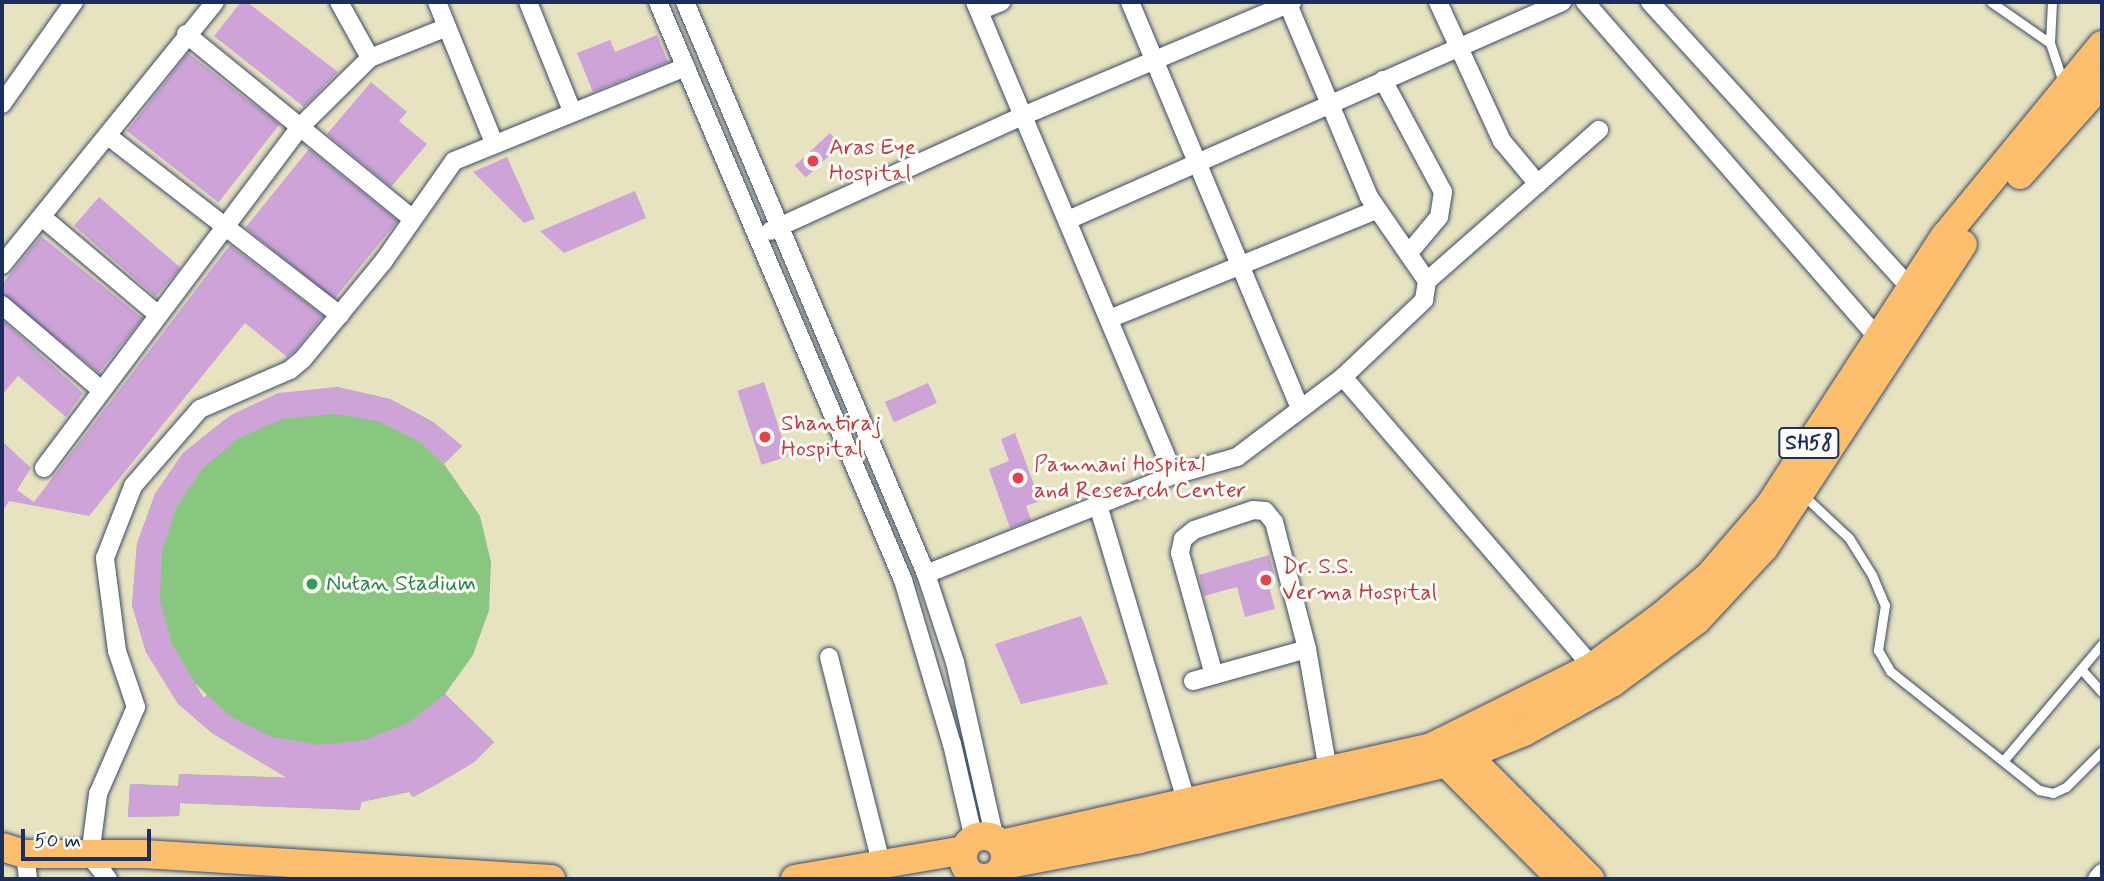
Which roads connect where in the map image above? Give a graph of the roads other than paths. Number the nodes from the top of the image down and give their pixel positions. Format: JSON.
{"nodes":[{"id":1,"x":215,"y":2,"type":"edge"},
{"id":2,"x":339,"y":2,"type":"edge"},
{"id":3,"x":437,"y":2,"type":"edge"},
{"id":4,"x":528,"y":2,"type":"edge"},
{"id":5,"x":685,"y":2,"type":"edge"},
{"id":6,"x":1001,"y":2,"type":"edge"},
{"id":7,"x":1130,"y":2,"type":"edge"},
{"id":8,"x":1289,"y":2,"type":"edge"},
{"id":9,"x":1438,"y":2,"type":"edge"},
{"id":10,"x":1585,"y":2,"type":"edge"},
{"id":11,"x":1650,"y":2,"type":"edge"},
{"id":12,"x":1991,"y":2,"type":"edge"},
{"id":13,"x":2052,"y":2,"type":"edge"},
{"id":14,"x":662,"y":3,"type":"edge"},
{"id":15,"x":67,"y":4,"type":"edge"},
{"id":16,"x":1556,"y":4,"type":"edge"},
{"id":17,"x":977,"y":6,"type":"edge"},
{"id":18,"x":447,"y":27,"type":"junction"},
{"id":19,"x":186,"y":34,"type":"junction"},
{"id":20,"x":2050,"y":43,"type":"junction"},
{"id":21,"x":2102,"y":45,"type":"edge"},
{"id":22,"x":1458,"y":46,"type":"junction"},
{"id":23,"x":370,"y":58,"type":"junction"},
{"id":24,"x":1154,"y":59,"type":"junction"},
{"id":25,"x":687,"y":67,"type":"junction"},
{"id":26,"x":1383,"y":79,"type":"junction"},
{"id":27,"x":2102,"y":83,"type":"edge"},
{"id":28,"x":2073,"y":99,"type":"junction"},
{"id":29,"x":1331,"y":103,"type":"junction"},
{"id":30,"x":2,"y":104,"type":"edge"},
{"id":31,"x":572,"y":111,"type":"junction"},
{"id":32,"x":1025,"y":115,"type":"junction"},
{"id":33,"x":301,"y":126,"type":"junction"},
{"id":34,"x":1599,"y":130,"type":"dead end"},
{"id":35,"x":108,"y":136,"type":"junction"},
{"id":36,"x":494,"y":143,"type":"junction"},
{"id":37,"x":1197,"y":163,"type":"junction"},
{"id":38,"x":1538,"y":184,"type":"junction"},
{"id":39,"x":1376,"y":210,"type":"junction"},
{"id":40,"x":42,"y":217,"type":"junction"},
{"id":41,"x":412,"y":218,"type":"junction"},
{"id":42,"x":1069,"y":220,"type":"junction"},
{"id":43,"x":223,"y":226,"type":"junction"},
{"id":44,"x":780,"y":226,"type":"junction"},
{"id":45,"x":760,"y":235,"type":"junction"},
{"id":46,"x":1408,"y":254,"type":"junction"},
{"id":47,"x":2,"y":265,"type":"edge"},
{"id":48,"x":1240,"y":265,"type":"junction"},
{"id":49,"x":1427,"y":281,"type":"junction"},
{"id":50,"x":1909,"y":287,"type":"junction"},
{"id":51,"x":2,"y":305,"type":"edge"},
{"id":52,"x":157,"y":314,"type":"junction"},
{"id":53,"x":340,"y":315,"type":"junction"},
{"id":54,"x":1110,"y":319,"type":"junction"},
{"id":55,"x":1877,"y":337,"type":"junction"},
{"id":56,"x":1343,"y":377,"type":"junction"},
{"id":57,"x":101,"y":390,"type":"junction"},
{"id":58,"x":1300,"y":409,"type":"junction"},
{"id":59,"x":44,"y":468,"type":"dead end"},
{"id":60,"x":1174,"y":475,"type":"junction"},
{"id":61,"x":1793,"y":487,"type":"junction"},
{"id":62,"x":1098,"y":505,"type":"junction"},
{"id":63,"x":926,"y":574,"type":"junction"},
{"id":64,"x":2102,"y":644,"type":"edge"},
{"id":65,"x":1307,"y":649,"type":"junction"},
{"id":66,"x":829,"y":657,"type":"dead end"},
{"id":67,"x":1592,"y":667,"type":"junction"},
{"id":68,"x":2081,"y":669,"type":"junction"},
{"id":69,"x":1214,"y":675,"type":"junction"},
{"id":70,"x":1193,"y":681,"type":"dead end"},
{"id":71,"x":2102,"y":692,"type":"edge"},
{"id":72,"x":1448,"y":751,"type":"junction"},
{"id":73,"x":2102,"y":751,"type":"edge"},
{"id":74,"x":2003,"y":761,"type":"junction"},
{"id":75,"x":1328,"y":770,"type":"junction"},
{"id":76,"x":1187,"y":803,"type":"junction"},
{"id":77,"x":90,"y":856,"type":"junction"},
{"id":78,"x":18,"y":860,"type":"edge"},
{"id":79,"x":984,"y":864,"type":"edge"},
{"id":80,"x":881,"y":866,"type":"junction"},
{"id":81,"x":2102,"y":873,"type":"edge"},
{"id":82,"x":108,"y":879,"type":"edge"},
{"id":83,"x":551,"y":879,"type":"edge"},
{"id":84,"x":795,"y":879,"type":"edge"},
{"id":85,"x":1561,"y":879,"type":"edge"},
{"id":86,"x":1590,"y":879,"type":"edge"},
{"id":87,"x":2097,"y":879,"type":"edge"}],
"edges":[{"from":1,"to":19,"type":"street"},
{"from":2,"to":23,"type":"street"},
{"from":3,"to":18,"type":"street"},
{"from":4,"to":31,"type":"street"},
{"from":5,"to":44,"type":"street"},
{"from":6,"to":17,"type":"street"},
{"from":7,"to":24,"type":"street"},
{"from":8,"to":24,"type":"street"},
{"from":8,"to":29,"type":"street"},
{"from":9,"to":22,"type":"street"},
{"from":10,"to":55,"type":"street"},
{"from":11,"to":50,"type":"street"},
{"from":12,"to":20,"type":"lane"},
{"from":13,"to":20,"type":"lane"},
{"from":14,"to":25,"type":"street"},
{"from":15,"to":30,"type":"street"},
{"from":16,"to":22,"type":"street"},
{"from":17,"to":32,"type":"street"},
{"from":18,"to":23,"type":"street"},
{"from":18,"to":36,"type":"street"},
{"from":19,"to":33,"type":"street"},
{"from":19,"to":35,"type":"street"},
{"from":20,"to":28,"type":"lane"},
{"from":21,"to":28,"type":"main road","number":"SH58"},
{"from":22,"to":26,"type":"street"},
{"from":22,"to":38,"type":"street"},
{"from":23,"to":33,"type":"street"},
{"from":24,"to":32,"type":"street"},
{"from":24,"to":37,"type":"street"},
{"from":25,"to":31,"type":"street"},
{"from":25,"to":45,"type":"street"},
{"from":26,"to":29,"type":"street"},
{"from":26,"to":46,"type":"street"},
{"from":27,"to":28,"type":"main road","number":"SH58"},
{"from":28,"to":50,"type":"main road","number":"SH58"},
{"from":28,"to":61,"type":"main road","number":"SH58"},
{"from":29,"to":37,"type":"street"},
{"from":29,"to":39,"type":"street"},
{"from":31,"to":36,"type":"street"},
{"from":32,"to":42,"type":"street"},
{"from":32,"to":44,"type":"street"},
{"from":33,"to":41,"type":"street"},
{"from":33,"to":43,"type":"street"},
{"from":34,"to":38,"type":"street"},
{"from":35,"to":40,"type":"street"},
{"from":35,"to":43,"type":"street"},
{"from":36,"to":41,"type":"street"},
{"from":37,"to":42,"type":"street"},
{"from":37,"to":48,"type":"street"},
{"from":38,"to":49,"type":"street"},
{"from":39,"to":46,"type":"street"},
{"from":39,"to":48,"type":"street"},
{"from":40,"to":47,"type":"street"},
{"from":40,"to":52,"type":"street"},
{"from":41,"to":53,"type":"street"},
{"from":42,"to":54,"type":"street"},
{"from":43,"to":52,"type":"street"},
{"from":43,"to":53,"type":"street"},
{"from":44,"to":45,"type":"street"},
{"from":44,"to":63,"type":"street"},
{"from":45,"to":79,"type":"street"},
{"from":46,"to":49,"type":"street"},
{"from":48,"to":54,"type":"street"},
{"from":48,"to":58,"type":"street"},
{"from":49,"to":56,"type":"street"},
{"from":50,"to":55,"type":"main road","number":"SH58"},
{"from":51,"to":57,"type":"street"},
{"from":52,"to":57,"type":"street"},
{"from":53,"to":77,"type":"street"},
{"from":54,"to":60,"type":"street"},
{"from":55,"to":61,"type":"main road","number":"SH58"},
{"from":56,"to":58,"type":"street"},
{"from":56,"to":67,"type":"street"},
{"from":57,"to":59,"type":"street"},
{"from":58,"to":60,"type":"street"},
{"from":60,"to":62,"type":"street"},
{"from":61,"to":67,"type":"main road","number":"SH58"},
{"from":61,"to":72,"type":"main road","number":"SH58"},
{"from":61,"to":74,"type":"lane"},
{"from":62,"to":63,"type":"street"},
{"from":62,"to":76,"type":"street"},
{"from":63,"to":79,"type":"street"},
{"from":64,"to":68,"type":"lane"},
{"from":65,"to":69,"type":"street"},
{"from":65,"to":69,"type":"street"},
{"from":65,"to":75,"type":"street"},
{"from":66,"to":80,"type":"street"},
{"from":67,"to":72,"type":"main road","number":"SH58"},
{"from":68,"to":71,"type":"lane"},
{"from":68,"to":74,"type":"lane"},
{"from":69,"to":70,"type":"street"},
{"from":72,"to":75,"type":"main road"},
{"from":72,"to":79,"type":"main road"},
{"from":72,"to":85,"type":"main road"},
{"from":72,"to":86,"type":"main road"},
{"from":73,"to":74,"type":"lane"},
{"from":75,"to":76,"type":"main road"},
{"from":76,"to":79,"type":"main road"},
{"from":77,"to":78,"type":"main road"},
{"from":77,"to":82,"type":"street"},
{"from":77,"to":83,"type":"main road"},
{"from":79,"to":80,"type":"main road"},
{"from":80,"to":84,"type":"main road"},
{"from":81,"to":87,"type":"street"}]}
